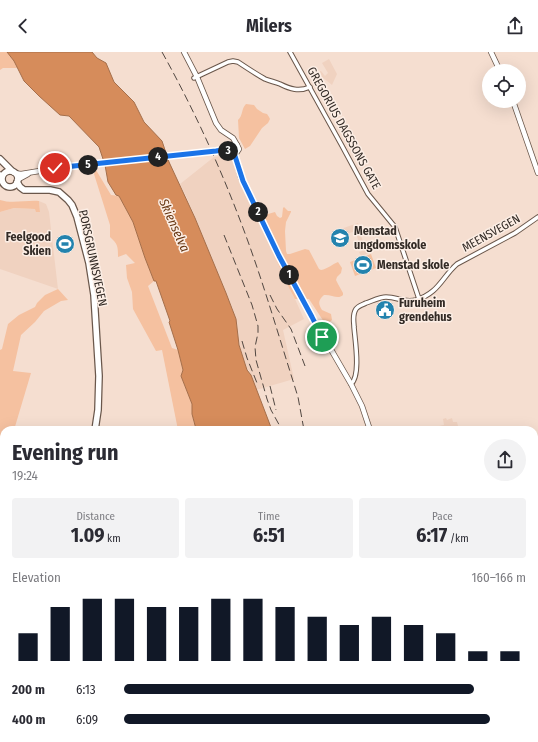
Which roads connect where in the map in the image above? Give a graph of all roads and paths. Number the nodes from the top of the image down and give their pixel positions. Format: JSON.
{"nodes":[{"id":1,"x":181,"y":52,"type":"edge"},
{"id":2,"x":184,"y":52,"type":"edge"},
{"id":3,"x":290,"y":52,"type":"edge"},
{"id":4,"x":491,"y":52,"type":"edge"},
{"id":5,"x":497,"y":64,"type":"edge"},
{"id":6,"x":196,"y":77,"type":"junction"},
{"id":7,"x":310,"y":87,"type":"junction"},
{"id":8,"x":515,"y":108,"type":"edge"},
{"id":9,"x":229,"y":135,"type":"junction"},
{"id":10,"x":234,"y":150,"type":"junction"},
{"id":11,"x":1,"y":160,"type":"edge"},
{"id":12,"x":14,"y":172,"type":"junction"},
{"id":13,"x":33,"y":172,"type":"junction"},
{"id":14,"x":538,"y":173,"type":"edge"},
{"id":15,"x":2,"y":177,"type":"edge"},
{"id":16,"x":16,"y":183,"type":"junction"},
{"id":17,"x":538,"y":217,"type":"edge"},
{"id":18,"x":418,"y":299,"type":"junction"},
{"id":19,"x":351,"y":384,"type":"junction"},
{"id":20,"x":95,"y":426,"type":"edge"},
{"id":21,"x":369,"y":426,"type":"edge"}],
"edges":[{"from":1,"to":6,"type":"main road"},
{"from":2,"to":6,"type":"main road"},
{"from":3,"to":7,"type":"street","name":"GREGORIUS DAGSSONS GATE"},
{"from":4,"to":5,"type":"main road"},
{"from":6,"to":7,"type":"street"},
{"from":6,"to":9,"type":"main road"},
{"from":7,"to":18,"type":"street","name":"GREGORIUS DAGSSONS GATE"},
{"from":8,"to":14,"type":"main road"},
{"from":9,"to":10,"type":"main road"},
{"from":9,"to":10,"type":"main road"},
{"from":10,"to":13,"type":"main road","bridge":true},
{"from":10,"to":19,"type":"main road"},
{"from":11,"to":12,"type":"highway"},
{"from":11,"to":15,"type":"highway"},
{"from":12,"to":13,"type":"main road"},
{"from":12,"to":15,"type":"highway"},
{"from":12,"to":16,"type":"highway"},
{"from":13,"to":16,"type":"main road"},
{"from":15,"to":16,"type":"highway"},
{"from":16,"to":20,"type":"highway","name":"PORSGRUNNSVEGEN"},
{"from":17,"to":18,"type":"street","name":"MEENSVEGEN"},
{"from":18,"to":19,"type":"street","name":"MEENSVEGEN"},
{"from":19,"to":21,"type":"main road"}]}
